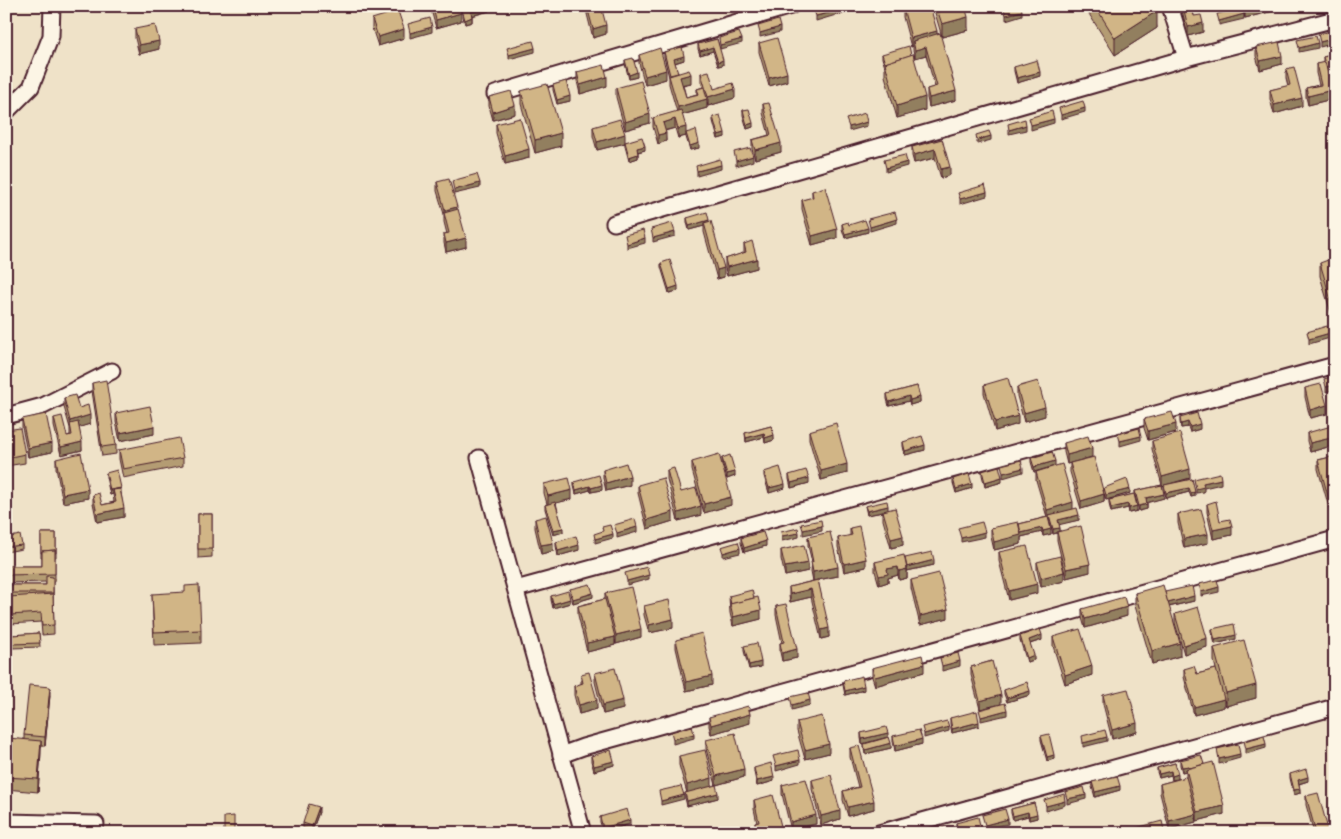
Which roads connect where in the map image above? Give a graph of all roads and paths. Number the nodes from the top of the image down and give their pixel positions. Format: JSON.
{"nodes":[{"id":1,"x":52,"y":6,"type":"edge"},
{"id":2,"x":791,"y":6,"type":"edge"},
{"id":3,"x":1170,"y":6,"type":"edge"},
{"id":4,"x":1335,"y":19,"type":"edge"},
{"id":5,"x":1186,"y":58,"type":"junction"},
{"id":6,"x":495,"y":94,"type":"edge"},
{"id":7,"x":6,"y":112,"type":"edge"},
{"id":8,"x":614,"y":222,"type":"dead end"},
{"id":9,"x":1335,"y":365,"type":"edge"},
{"id":10,"x":112,"y":371,"type":"dead end"},
{"id":11,"x":6,"y":416,"type":"edge"},
{"id":12,"x":479,"y":458,"type":"dead end"},
{"id":13,"x":1335,"y":539,"type":"edge"},
{"id":14,"x":516,"y":589,"type":"junction"},
{"id":15,"x":1335,"y":707,"type":"edge"},
{"id":16,"x":561,"y":756,"type":"junction"},
{"id":17,"x":6,"y":822,"type":"edge"},
{"id":18,"x":96,"y":824,"type":"dead end"},
{"id":19,"x":583,"y":833,"type":"edge"},
{"id":20,"x":879,"y":833,"type":"edge"}],
"edges":[{"from":1,"to":7,"type":"street"},
{"from":2,"to":6,"type":"street"},
{"from":3,"to":5,"type":"street"},
{"from":4,"to":5,"type":"street"},
{"from":5,"to":8,"type":"street"},
{"from":9,"to":14,"type":"street"},
{"from":10,"to":11,"type":"street"},
{"from":12,"to":14,"type":"street"},
{"from":13,"to":16,"type":"street"},
{"from":14,"to":16,"type":"street"},
{"from":15,"to":20,"type":"street"},
{"from":16,"to":19,"type":"street"},
{"from":17,"to":18,"type":"street"}]}
